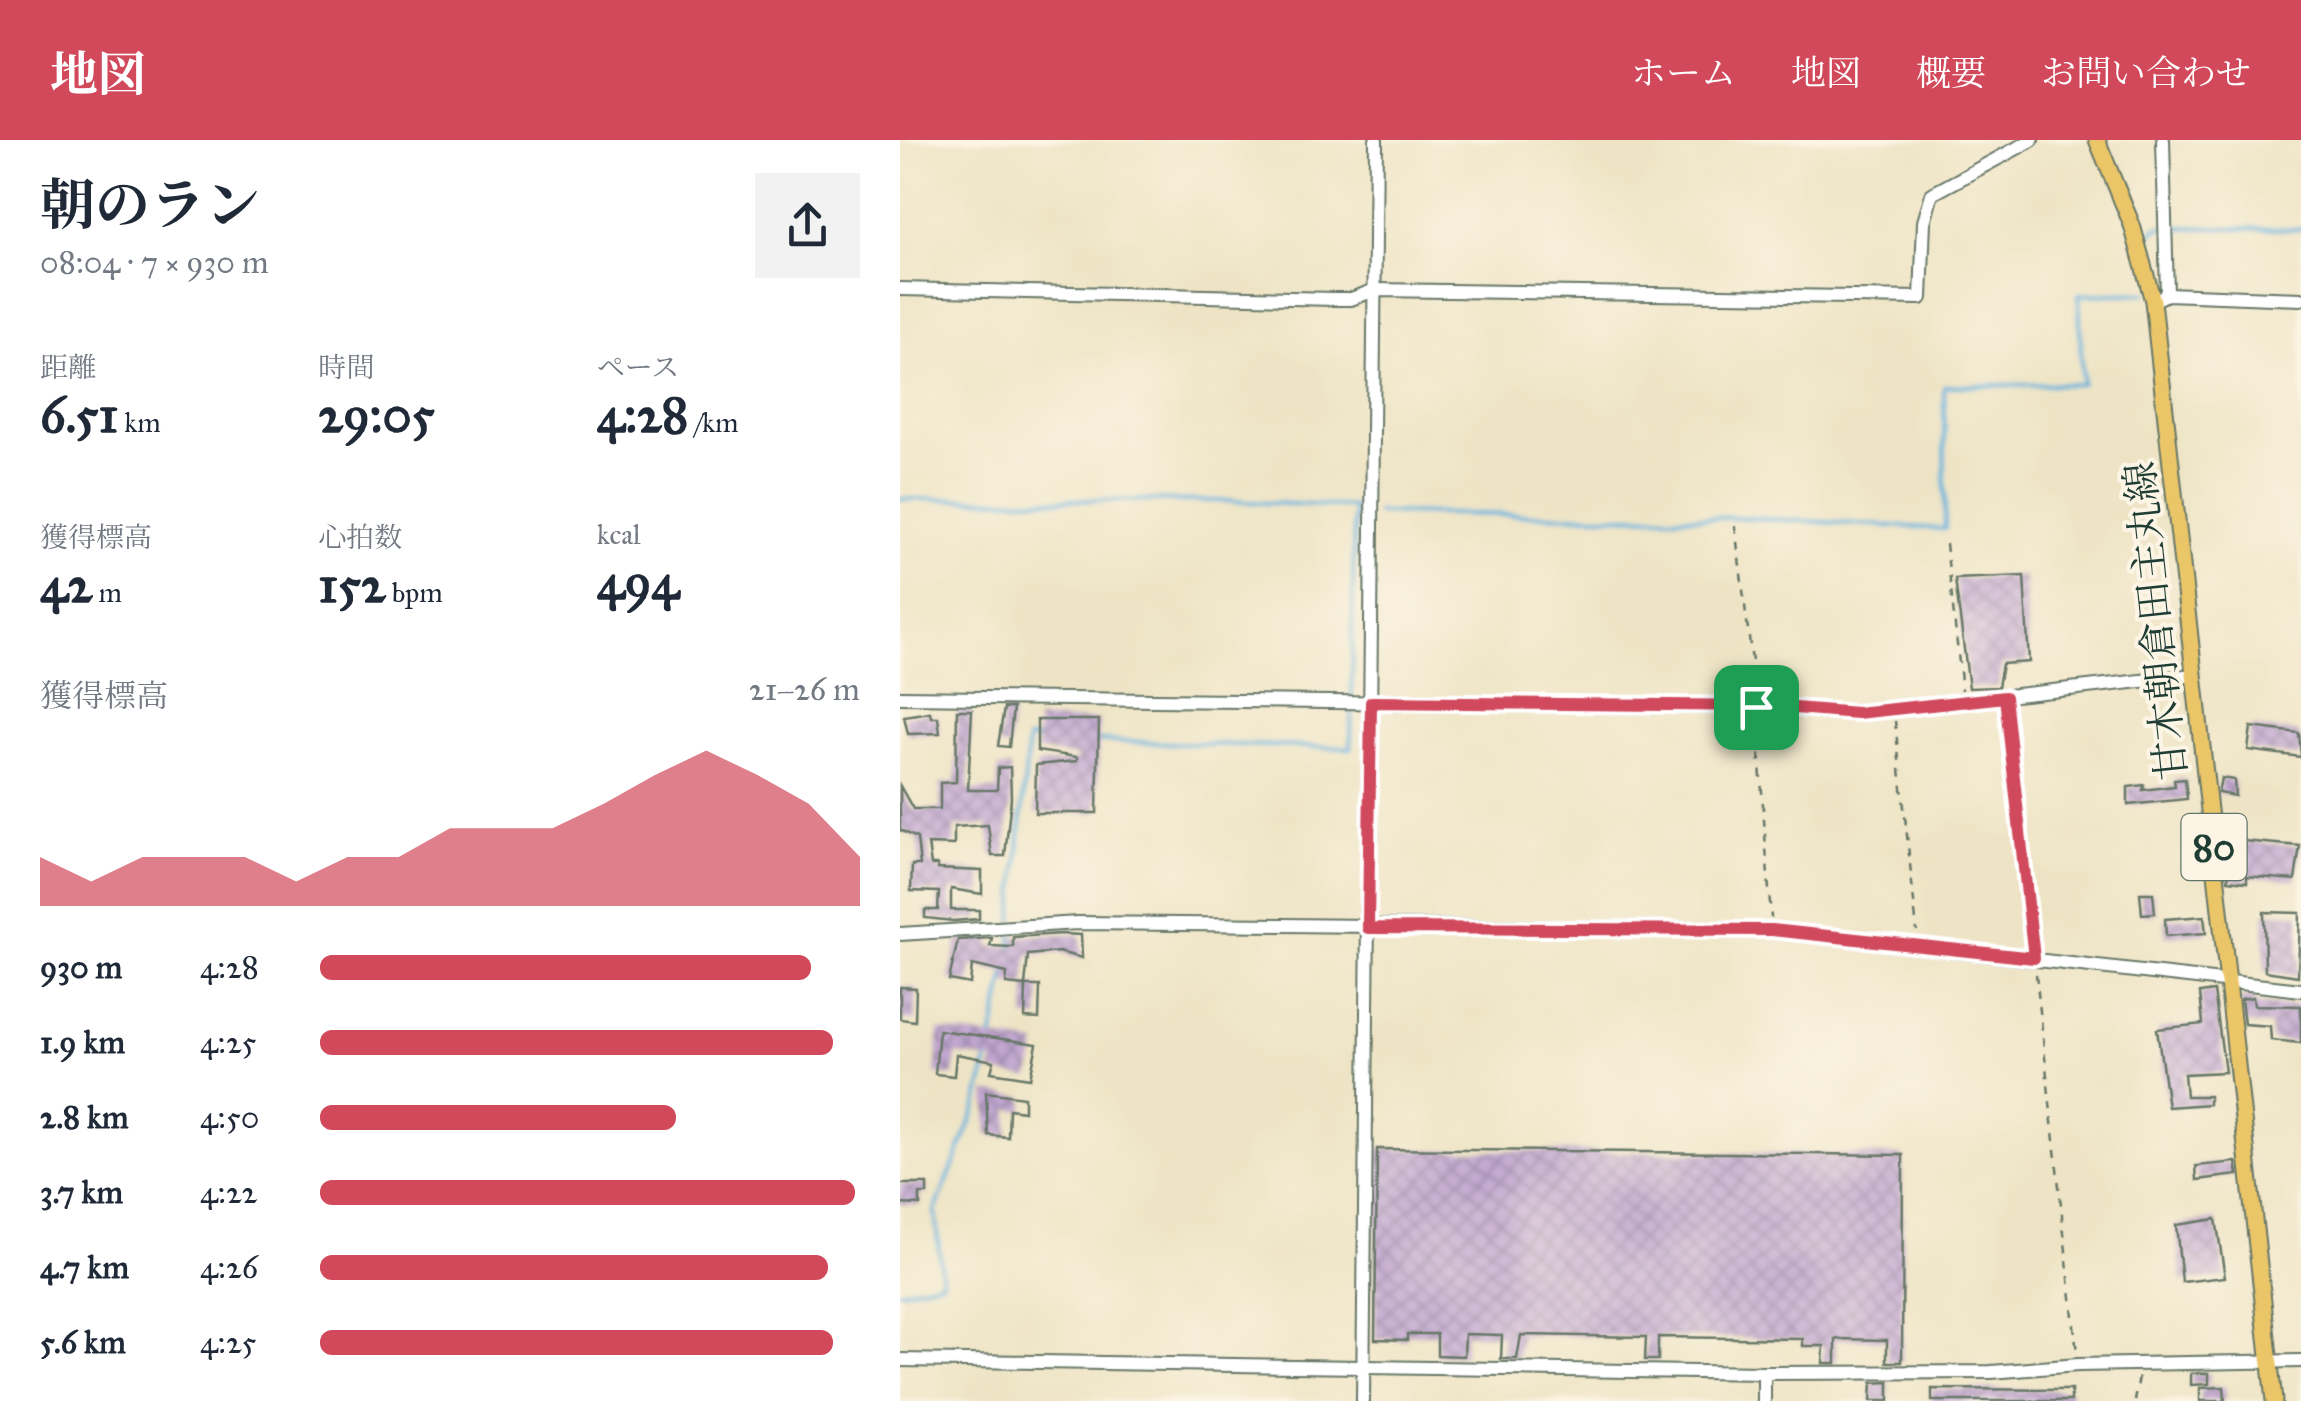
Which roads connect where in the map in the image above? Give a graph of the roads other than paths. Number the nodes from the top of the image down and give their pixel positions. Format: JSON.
{"nodes":[{"id":1,"x":1376,"y":140,"type":"edge"},
{"id":2,"x":2032,"y":140,"type":"edge"},
{"id":3,"x":2097,"y":140,"type":"edge"},
{"id":4,"x":2163,"y":140,"type":"edge"},
{"id":5,"x":900,"y":289,"type":"edge"},
{"id":6,"x":1375,"y":290,"type":"junction"},
{"id":7,"x":2155,"y":294,"type":"junction"},
{"id":8,"x":2301,"y":299,"type":"edge"},
{"id":9,"x":2194,"y":675,"type":"junction"},
{"id":10,"x":900,"y":697,"type":"edge"},
{"id":11,"x":1371,"y":702,"type":"junction"},
{"id":12,"x":1368,"y":928,"type":"junction"},
{"id":13,"x":900,"y":934,"type":"edge"},
{"id":14,"x":2228,"y":984,"type":"junction"},
{"id":15,"x":2301,"y":990,"type":"edge"},
{"id":16,"x":900,"y":1360,"type":"edge"},
{"id":17,"x":2301,"y":1362,"type":"edge"},
{"id":18,"x":2269,"y":1363,"type":"junction"},
{"id":19,"x":1363,"y":1364,"type":"junction"},
{"id":20,"x":1764,"y":1374,"type":"junction"},
{"id":21,"x":1362,"y":1401,"type":"edge"},
{"id":22,"x":1764,"y":1401,"type":"edge"},
{"id":23,"x":2274,"y":1401,"type":"edge"}],
"edges":[{"from":1,"to":6,"type":"street"},
{"from":2,"to":6,"type":"street"},
{"from":3,"to":7,"type":"main road","name":"甘木朝倉田主丸線","number":"80"},
{"from":4,"to":7,"type":"street"},
{"from":5,"to":6,"type":"street"},
{"from":6,"to":11,"type":"street"},
{"from":7,"to":8,"type":"street"},
{"from":7,"to":9,"type":"main road","name":"甘木朝倉田主丸線","number":"80"},
{"from":9,"to":11,"type":"street"},
{"from":9,"to":14,"type":"main road","name":"甘木朝倉田主丸線","number":"80"},
{"from":10,"to":11,"type":"street"},
{"from":11,"to":12,"type":"street"},
{"from":12,"to":13,"type":"street"},
{"from":12,"to":14,"type":"street"},
{"from":12,"to":19,"type":"street"},
{"from":14,"to":15,"type":"street"},
{"from":14,"to":18,"type":"main road","name":"甘木朝倉田主丸線","number":"80"},
{"from":16,"to":19,"type":"street"},
{"from":17,"to":18,"type":"street"},
{"from":18,"to":20,"type":"street"},
{"from":18,"to":23,"type":"main road","name":"甘木朝倉田主丸線","number":"80"},
{"from":19,"to":20,"type":"street"},
{"from":19,"to":21,"type":"street"},
{"from":20,"to":22,"type":"street"}]}
